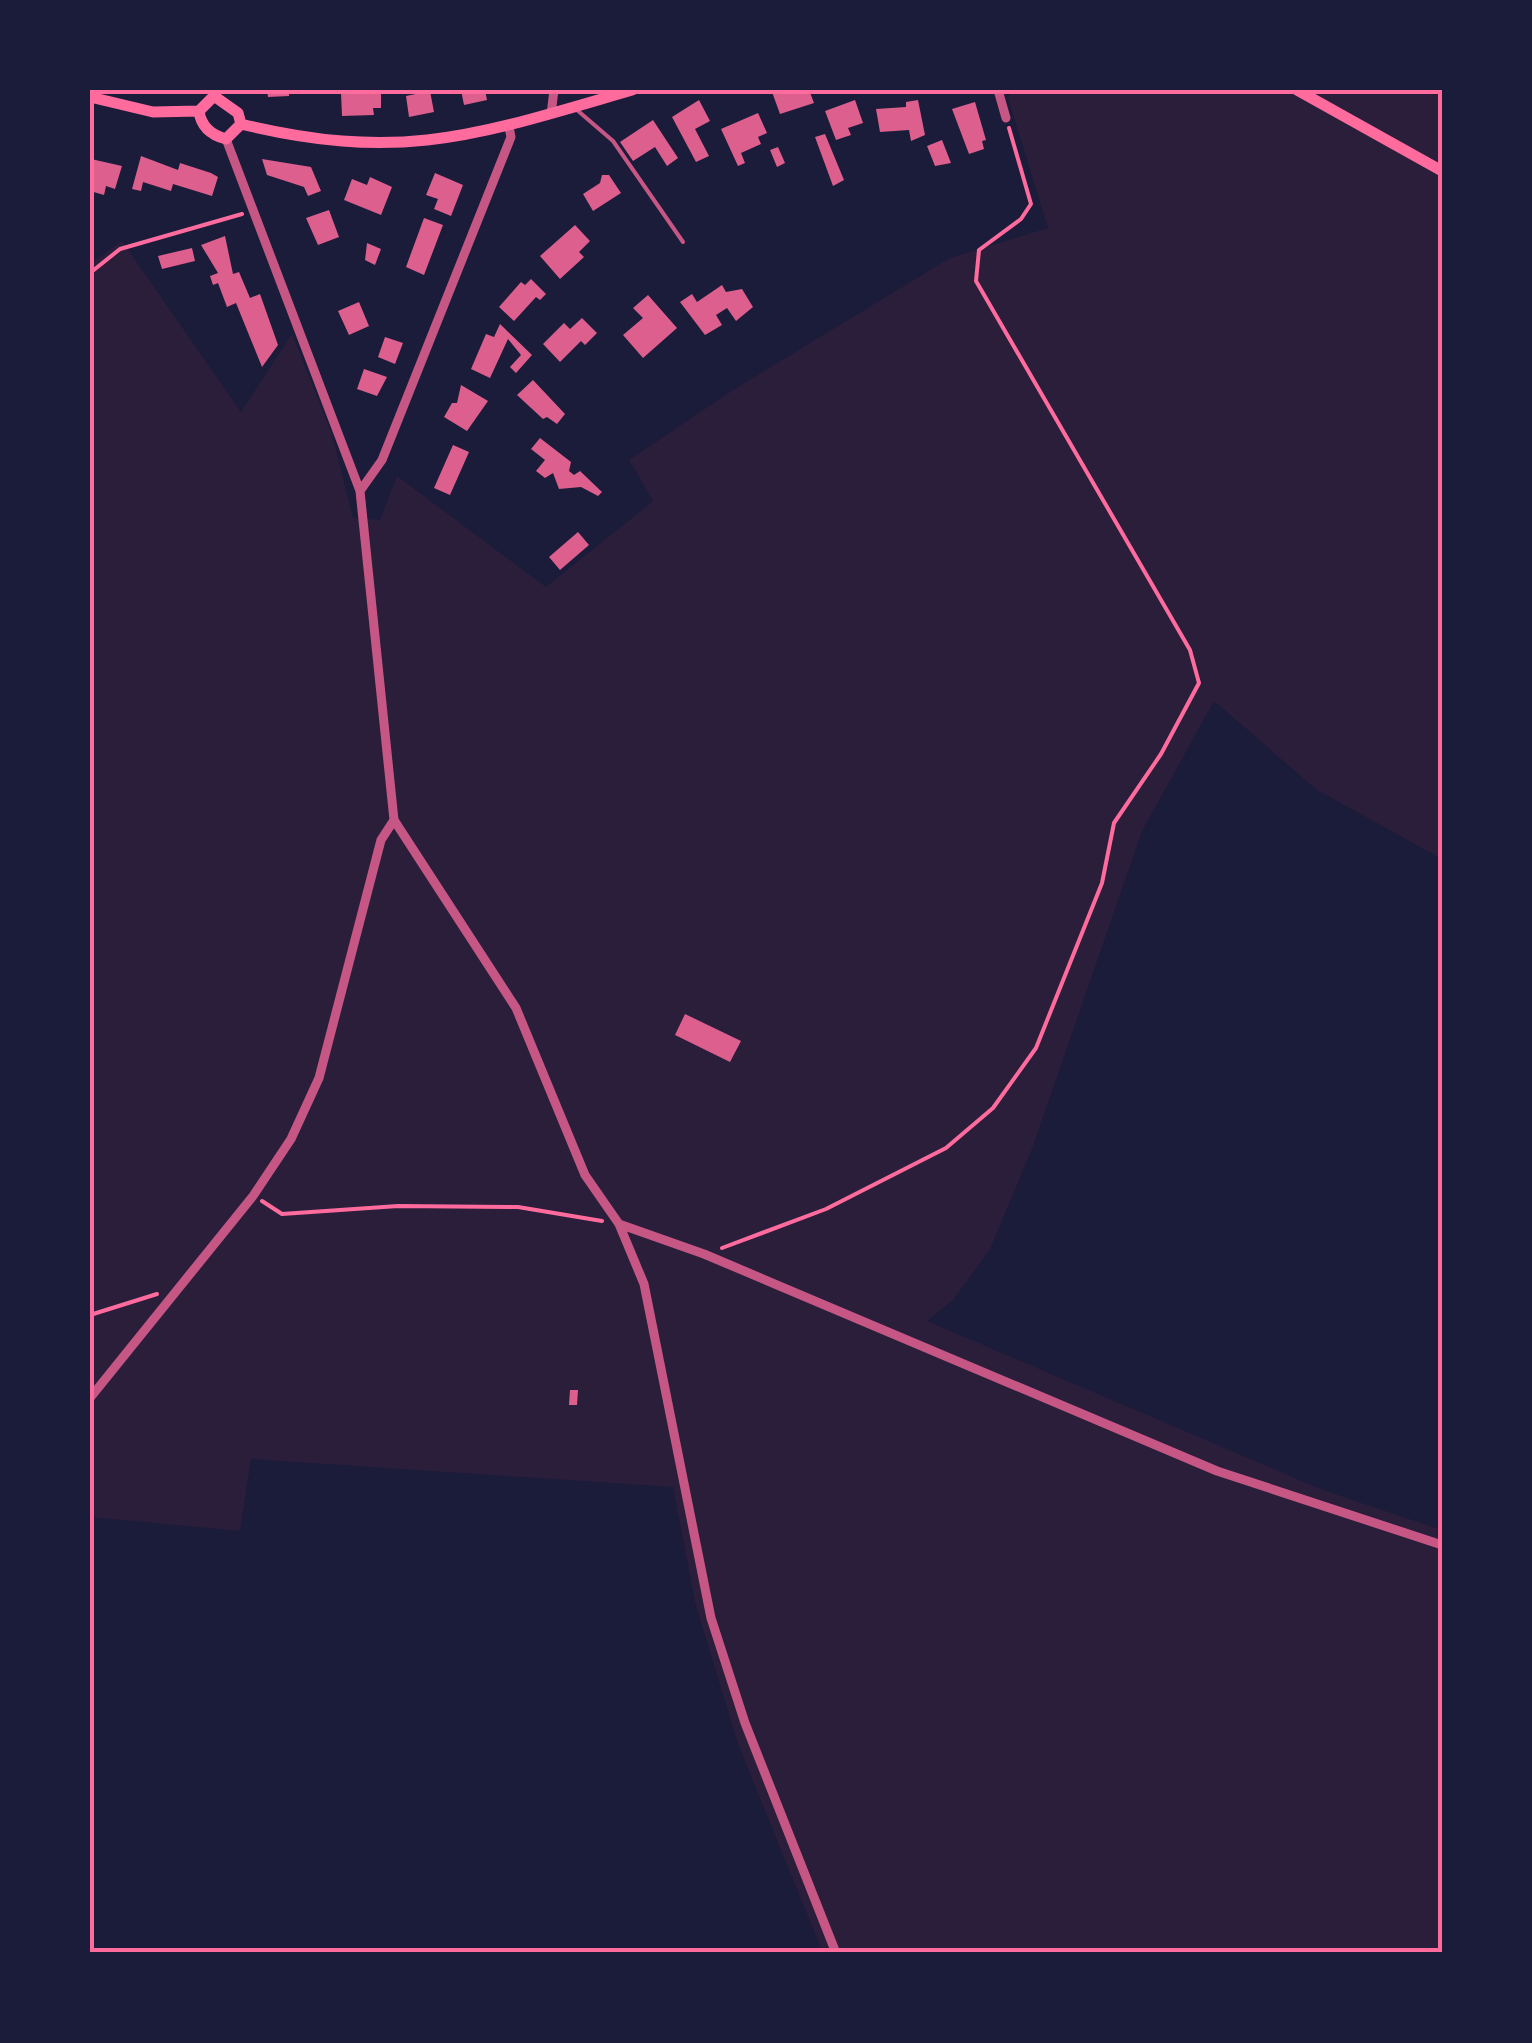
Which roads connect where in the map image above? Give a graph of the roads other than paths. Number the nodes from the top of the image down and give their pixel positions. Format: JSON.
{"nodes":[{"id":1,"x":554,"y":90,"type":"edge"},
{"id":2,"x":632,"y":90,"type":"edge"},
{"id":3,"x":998,"y":90,"type":"edge"},
{"id":4,"x":1297,"y":90,"type":"edge"},
{"id":5,"x":213,"y":93,"type":"edge"},
{"id":6,"x":90,"y":97,"type":"edge"},
{"id":7,"x":574,"y":107,"type":"junction"},
{"id":8,"x":199,"y":112,"type":"junction"},
{"id":9,"x":551,"y":114,"type":"junction"},
{"id":10,"x":1006,"y":118,"type":"road end"},
{"id":11,"x":240,"y":124,"type":"junction"},
{"id":12,"x":509,"y":128,"type":"junction"},
{"id":13,"x":226,"y":139,"type":"junction"},
{"id":14,"x":1442,"y":171,"type":"edge"},
{"id":15,"x":683,"y":242,"type":"dead end"},
{"id":16,"x":360,"y":491,"type":"junction"},
{"id":17,"x":394,"y":820,"type":"junction"},
{"id":18,"x":620,"y":1224,"type":"junction"},
{"id":19,"x":90,"y":1398,"type":"edge"},
{"id":20,"x":1442,"y":1545,"type":"edge"},
{"id":21,"x":836,"y":1953,"type":"edge"}],
"edges":[{"from":1,"to":9,"type":"street"},
{"from":2,"to":7,"type":"main road"},
{"from":3,"to":10,"type":"street"},
{"from":4,"to":14,"type":"main road"},
{"from":5,"to":8,"type":"main road"},
{"from":5,"to":11,"type":"main road"},
{"from":6,"to":8,"type":"main road"},
{"from":7,"to":9,"type":"main road"},
{"from":7,"to":15,"type":"lane"},
{"from":8,"to":13,"type":"main road"},
{"from":9,"to":12,"type":"main road"},
{"from":11,"to":12,"type":"main road"},
{"from":11,"to":13,"type":"main road"},
{"from":12,"to":16,"type":"street"},
{"from":13,"to":16,"type":"street"},
{"from":16,"to":17,"type":"street"},
{"from":17,"to":18,"type":"street"},
{"from":17,"to":19,"type":"street"},
{"from":18,"to":20,"type":"street"},
{"from":18,"to":21,"type":"street"}]}
